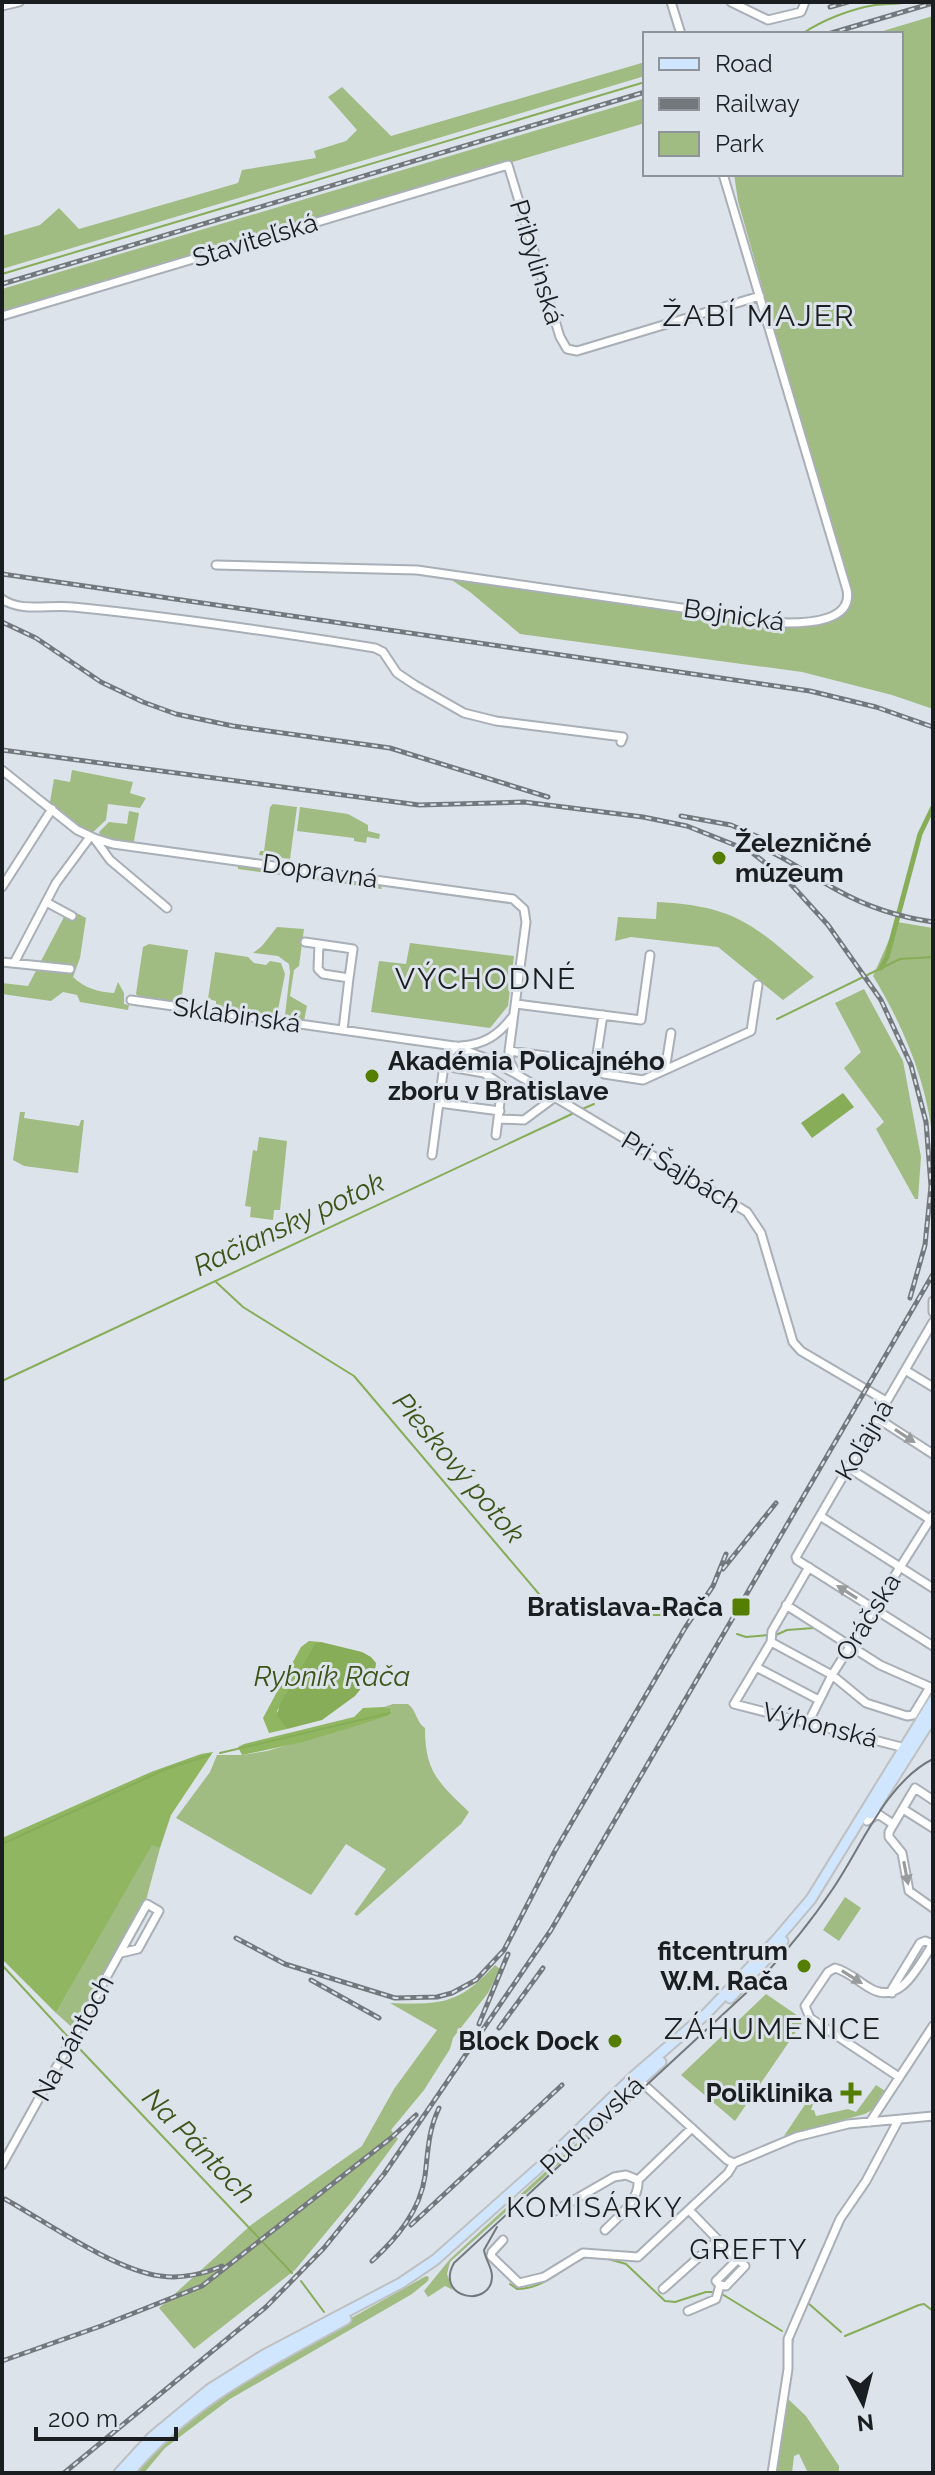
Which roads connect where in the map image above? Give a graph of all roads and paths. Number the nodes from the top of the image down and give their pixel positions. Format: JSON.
{"nodes":[{"id":1,"x":19,"y":2,"type":"edge"},
{"id":2,"x":671,"y":2,"type":"edge"},
{"id":3,"x":731,"y":2,"type":"edge"},
{"id":4,"x":805,"y":2,"type":"edge"},
{"id":5,"x":2,"y":6,"type":"edge"},
{"id":6,"x":680,"y":32,"type":"edge"},
{"id":7,"x":508,"y":165,"type":"joint"},
{"id":8,"x":724,"y":176,"type":"edge"},
{"id":9,"x":760,"y":296,"type":"junction"},
{"id":10,"x":2,"y":316,"type":"edge"},
{"id":11,"x":216,"y":565,"type":"dead end"},
{"id":12,"x":2,"y":599,"type":"edge"},
{"id":13,"x":621,"y":742,"type":"dead end"},
{"id":14,"x":2,"y":770,"type":"edge"},
{"id":15,"x":52,"y":809,"type":"junction"},
{"id":16,"x":92,"y":837,"type":"junction"},
{"id":17,"x":2,"y":887,"type":"edge"},
{"id":18,"x":46,"y":902,"type":"junction"},
{"id":19,"x":167,"y":908,"type":"dead end"},
{"id":20,"x":72,"y":916,"type":"dead end"},
{"id":21,"x":305,"y":942,"type":"dead end"},
{"id":22,"x":319,"y":944,"type":"junction"},
{"id":23,"x":650,"y":955,"type":"dead end"},
{"id":24,"x":2,"y":962,"type":"edge"},
{"id":25,"x":14,"y":963,"type":"junction"},
{"id":26,"x":70,"y":969,"type":"dead end"},
{"id":27,"x":349,"y":978,"type":"junction"},
{"id":28,"x":758,"y":985,"type":"dead end"},
{"id":29,"x":131,"y":1000,"type":"dead end"},
{"id":30,"x":516,"y":1004,"type":"junction"},
{"id":31,"x":514,"y":1015,"type":"junction"},
{"id":32,"x":603,"y":1015,"type":"junction"},
{"id":33,"x":759,"y":1027,"type":"dead end"},
{"id":34,"x":343,"y":1030,"type":"junction"},
{"id":35,"x":751,"y":1031,"type":"junction"},
{"id":36,"x":671,"y":1033,"type":"dead end"},
{"id":37,"x":455,"y":1046,"type":"junction"},
{"id":38,"x":509,"y":1051,"type":"junction"},
{"id":39,"x":593,"y":1064,"type":"junction"},
{"id":40,"x":444,"y":1065,"type":"junction"},
{"id":41,"x":665,"y":1070,"type":"junction"},
{"id":42,"x":516,"y":1074,"type":"junction"},
{"id":43,"x":555,"y":1097,"type":"junction"},
{"id":44,"x":439,"y":1103,"type":"junction"},
{"id":45,"x":499,"y":1115,"type":"junction"},
{"id":46,"x":496,"y":1135,"type":"dead end"},
{"id":47,"x":432,"y":1155,"type":"dead end"},
{"id":48,"x":933,"y":1301,"type":"edge"},
{"id":49,"x":933,"y":1312,"type":"edge"},
{"id":50,"x":933,"y":1322,"type":"edge"},
{"id":51,"x":905,"y":1370,"type":"junction"},
{"id":52,"x":933,"y":1387,"type":"edge"},
{"id":53,"x":886,"y":1401,"type":"junction"},
{"id":54,"x":877,"y":1418,"type":"junction"},
{"id":55,"x":933,"y":1454,"type":"edge"},
{"id":56,"x":849,"y":1468,"type":"junction"},
{"id":57,"x":820,"y":1516,"type":"junction"},
{"id":58,"x":932,"y":1519,"type":"edge"},
{"id":59,"x":809,"y":1567,"type":"junction"},
{"id":60,"x":900,"y":1567,"type":"junction"},
{"id":61,"x":933,"y":1588,"type":"edge"},
{"id":62,"x":786,"y":1605,"type":"junction"},
{"id":63,"x":874,"y":1609,"type":"junction"},
{"id":64,"x":771,"y":1642,"type":"junction"},
{"id":65,"x":850,"y":1646,"type":"junction"},
{"id":66,"x":933,"y":1646,"type":"edge"},
{"id":67,"x":756,"y":1667,"type":"junction"},
{"id":68,"x":832,"y":1675,"type":"junction"},
{"id":69,"x":819,"y":1700,"type":"junction"},
{"id":70,"x":928,"y":1701,"type":"edge"},
{"id":71,"x":933,"y":1716,"type":"edge"},
{"id":72,"x":808,"y":1723,"type":"junction"},
{"id":73,"x":909,"y":1749,"type":"junction"},
{"id":74,"x":933,"y":1800,"type":"edge"},
{"id":75,"x":875,"y":1808,"type":"junction"},
{"id":76,"x":903,"y":1809,"type":"junction"},
{"id":77,"x":891,"y":1828,"type":"junction"},
{"id":78,"x":933,"y":1828,"type":"edge"},
{"id":79,"x":933,"y":1908,"type":"edge"},
{"id":80,"x":933,"y":1944,"type":"edge"},
{"id":81,"x":121,"y":1953,"type":"junction"},
{"id":82,"x":933,"y":2027,"type":"edge"},
{"id":83,"x":899,"y":2077,"type":"junction"},
{"id":84,"x":640,"y":2081,"type":"junction"},
{"id":85,"x":933,"y":2116,"type":"edge"},
{"id":86,"x":898,"y":2121,"type":"junction"},
{"id":87,"x":870,"y":2122,"type":"junction"},
{"id":88,"x":692,"y":2128,"type":"junction"},
{"id":89,"x":734,"y":2163,"type":"junction"},
{"id":90,"x":2,"y":2165,"type":"edge"},
{"id":91,"x":638,"y":2180,"type":"junction"},
{"id":92,"x":689,"y":2210,"type":"junction"},
{"id":93,"x":555,"y":2211,"type":"dead end"},
{"id":94,"x":605,"y":2230,"type":"dead end"},
{"id":95,"x":503,"y":2240,"type":"dead end"},
{"id":96,"x":718,"y":2240,"type":"junction"},
{"id":97,"x":663,"y":2289,"type":"dead end"},
{"id":98,"x":688,"y":2311,"type":"dead end"},
{"id":99,"x":138,"y":2456,"type":"junction"},
{"id":100,"x":119,"y":2473,"type":"edge"},
{"id":101,"x":129,"y":2473,"type":"edge"},
{"id":102,"x":772,"y":2473,"type":"edge"}],
"edges":[{"from":1,"to":5,"type":"street"},
{"from":2,"to":6,"type":"street"},
{"from":3,"to":4,"type":"street"},
{"from":7,"to":9,"type":"street","name":"Pribylinská"},
{"from":7,"to":10,"type":"street","name":"Staviteľská"},
{"from":8,"to":9,"type":"street","name":"Bojnická"},
{"from":9,"to":11,"type":"street","name":"Bojnická"},
{"from":12,"to":13,"type":"street"},
{"from":14,"to":15,"type":"street"},
{"from":15,"to":16,"type":"street"},
{"from":15,"to":17,"type":"street"},
{"from":16,"to":18,"type":"street"},
{"from":16,"to":19,"type":"street"},
{"from":16,"to":30,"type":"street","name":"Dopravná"},
{"from":18,"to":20,"type":"street"},
{"from":18,"to":25,"type":"street"},
{"from":21,"to":22,"type":"street"},
{"from":22,"to":27,"type":"street"},
{"from":22,"to":27,"type":"street"},
{"from":23,"to":32,"type":"street"},
{"from":24,"to":25,"type":"street"},
{"from":25,"to":26,"type":"street"},
{"from":27,"to":34,"type":"street"},
{"from":28,"to":35,"type":"street"},
{"from":29,"to":34,"type":"street","name":"Sklabinská"},
{"from":30,"to":31,"type":"street"},
{"from":30,"to":32,"type":"street"},
{"from":31,"to":37,"type":"street"},
{"from":31,"to":38,"type":"street"},
{"from":32,"to":39,"type":"street"},
{"from":33,"to":35,"type":"street"},
{"from":34,"to":37,"type":"street","name":"Sklabinská"},
{"from":35,"to":41,"type":"street"},
{"from":36,"to":41,"type":"street"},
{"from":37,"to":40,"type":"street"},
{"from":37,"to":42,"type":"street","name":"Sklabinská"},
{"from":38,"to":39,"type":"street"},
{"from":38,"to":42,"type":"street"},
{"from":39,"to":41,"type":"street"},
{"from":40,"to":44,"type":"street"},
{"from":40,"to":45,"type":"street"},
{"from":42,"to":43,"type":"street","name":"Pri Šajbách"},
{"from":43,"to":45,"type":"street"},
{"from":43,"to":53,"type":"street","name":"Pri Šajbách"},
{"from":44,"to":45,"type":"street"},
{"from":44,"to":47,"type":"street"},
{"from":45,"to":46,"type":"street"},
{"from":48,"to":49,"type":"street"},
{"from":50,"to":51,"type":"street","name":"Koľajná"},
{"from":51,"to":52,"type":"street"},
{"from":51,"to":53,"type":"street","name":"Koľajná"},
{"from":53,"to":54,"type":"street","name":"Koľajná"},
{"from":54,"to":55,"type":"street","one_way":true},
{"from":54,"to":56,"type":"street","name":"Koľajná"},
{"from":56,"to":57,"type":"street","name":"Koľajná"},
{"from":56,"to":58,"type":"street"},
{"from":57,"to":59,"type":"street","name":"Koľajná"},
{"from":57,"to":60,"type":"street"},
{"from":58,"to":60,"type":"street","name":"Oráčska"},
{"from":59,"to":62,"type":"street"},
{"from":63,"to":59,"type":"street","one_way":true},
{"from":60,"to":61,"type":"street"},
{"from":60,"to":63,"type":"street","name":"Oráčska"},
{"from":62,"to":64,"type":"street"},
{"from":62,"to":65,"type":"street"},
{"from":63,"to":65,"type":"street","name":"Oráčska"},
{"from":63,"to":66,"type":"street"},
{"from":64,"to":67,"type":"street"},
{"from":64,"to":68,"type":"street"},
{"from":65,"to":68,"type":"street","name":"Oráčska"},
{"from":65,"to":70,"type":"street"},
{"from":67,"to":69,"type":"street"},
{"from":67,"to":72,"type":"street","name":"Výhonská"},
{"from":68,"to":69,"type":"street","name":"Oráčska"},
{"from":68,"to":70,"type":"street"},
{"from":69,"to":72,"type":"street","name":"Oráčska"},
{"from":70,"to":73,"type":"main road","name":"Púchovská"},
{"from":71,"to":73,"type":"main road","name":"Púchovská"},
{"from":72,"to":73,"type":"street","name":"Výhonská"},
{"from":73,"to":75,"type":"main road","name":"Púchovská"},
{"from":74,"to":76,"type":"street"},
{"from":75,"to":77,"type":"street"},
{"from":75,"to":84,"type":"main road","name":"Púchovská"},
{"from":75,"to":99,"type":"main road","name":"Púchovská"},
{"from":76,"to":77,"type":"street"},
{"from":76,"to":78,"type":"street"},
{"from":77,"to":79,"type":"street","one_way":true},
{"from":83,"to":80,"type":"street","one_way":true},
{"from":81,"to":81,"type":"street","name":"Na pántoch"},
{"from":81,"to":90,"type":"street","name":"Na pántoch"},
{"from":82,"to":83,"type":"street"},
{"from":83,"to":87,"type":"street"},
{"from":84,"to":88,"type":"street"},
{"from":84,"to":99,"type":"main road","name":"Púchovská"},
{"from":85,"to":86,"type":"street"},
{"from":86,"to":87,"type":"street"},
{"from":86,"to":102,"type":"street"},
{"from":87,"to":89,"type":"street"},
{"from":88,"to":89,"type":"street"},
{"from":88,"to":91,"type":"street"},
{"from":89,"to":92,"type":"street"},
{"from":91,"to":93,"type":"street"},
{"from":91,"to":94,"type":"street"},
{"from":92,"to":95,"type":"street"},
{"from":92,"to":96,"type":"street"},
{"from":96,"to":97,"type":"street"},
{"from":96,"to":98,"type":"street"},
{"from":99,"to":100,"type":"main road"},
{"from":99,"to":101,"type":"main road","name":"Púchovská"}]}
